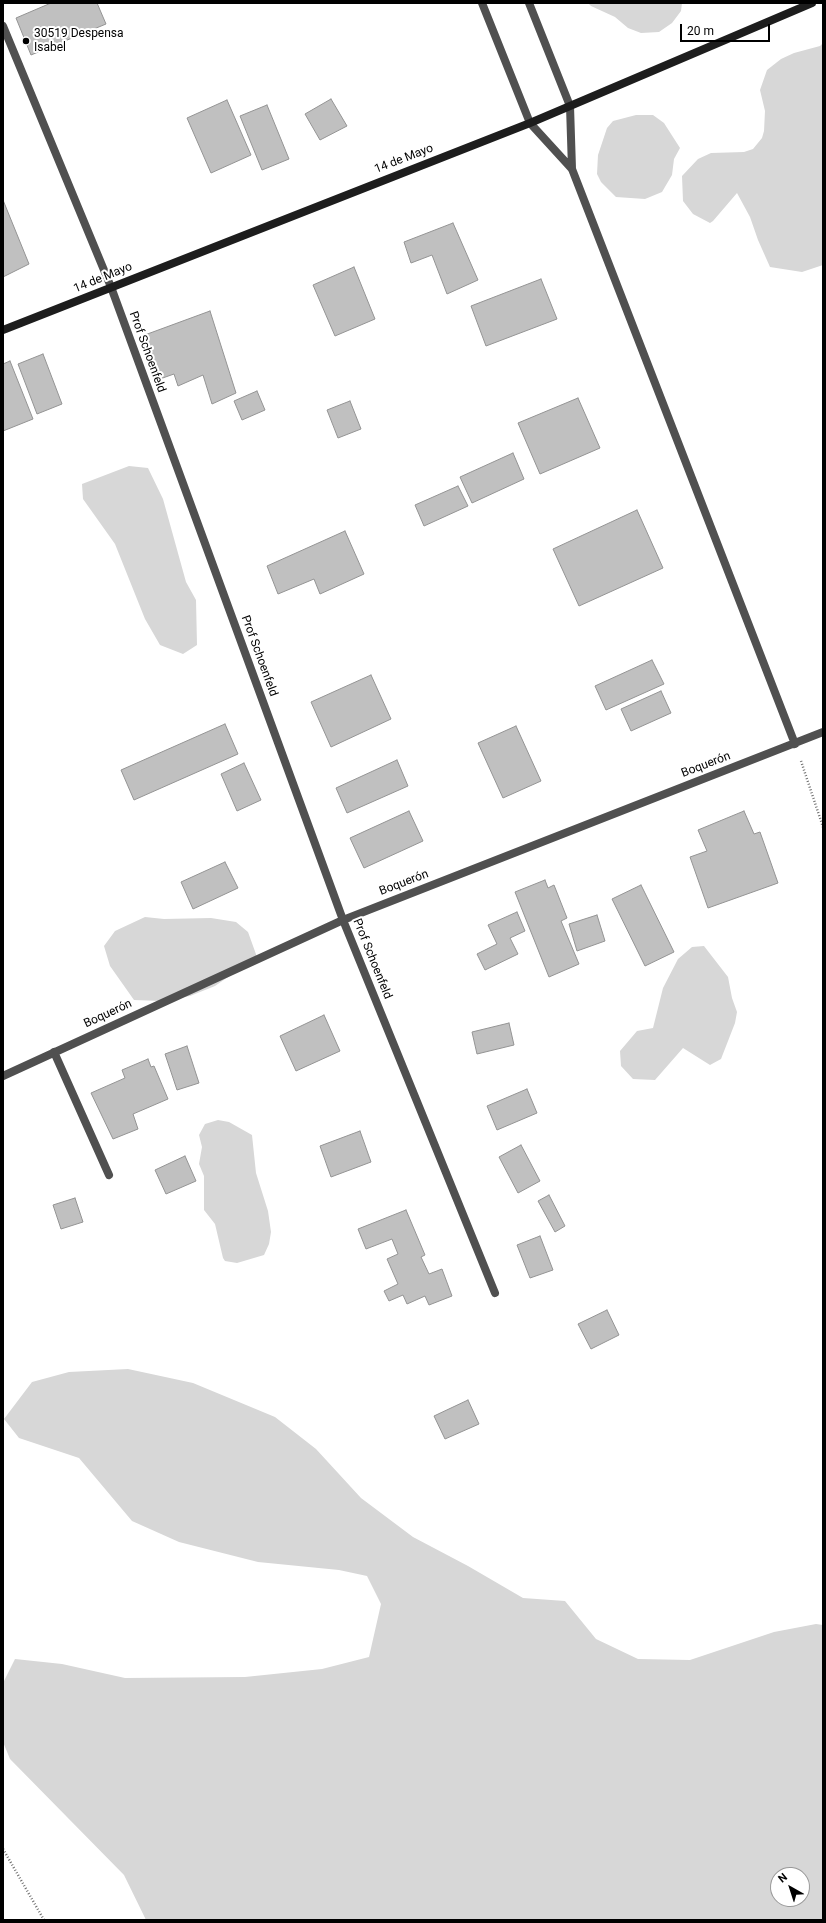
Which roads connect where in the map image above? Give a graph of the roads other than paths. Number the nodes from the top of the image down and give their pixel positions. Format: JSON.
{"nodes":[{"id":1,"x":482,"y":3,"type":"edge"},
{"id":2,"x":529,"y":3,"type":"edge"},
{"id":3,"x":812,"y":3,"type":"edge"},
{"id":4,"x":3,"y":26,"type":"edge"},
{"id":5,"x":570,"y":106,"type":"junction"},
{"id":6,"x":530,"y":123,"type":"junction"},
{"id":7,"x":572,"y":170,"type":"junction"},
{"id":8,"x":111,"y":287,"type":"junction"},
{"id":9,"x":3,"y":330,"type":"edge"},
{"id":10,"x":823,"y":732,"type":"edge"},
{"id":11,"x":794,"y":744,"type":"junction"},
{"id":12,"x":343,"y":920,"type":"junction"},
{"id":13,"x":54,"y":1052,"type":"junction"},
{"id":14,"x":3,"y":1076,"type":"edge"},
{"id":15,"x":109,"y":1175,"type":"dead end"},
{"id":16,"x":495,"y":1293,"type":"dead end"}],
"edges":[{"from":1,"to":6,"type":"street"},
{"from":2,"to":5,"type":"street"},
{"from":3,"to":5,"type":"street","name":"14 de Mayo"},
{"from":4,"to":8,"type":"street","name":"Prof Schoenfeld"},
{"from":5,"to":6,"type":"street","name":"14 de Mayo"},
{"from":5,"to":7,"type":"street"},
{"from":6,"to":7,"type":"street"},
{"from":6,"to":8,"type":"street","name":"14 de Mayo"},
{"from":7,"to":11,"type":"street"},
{"from":8,"to":9,"type":"street","name":"14 de Mayo"},
{"from":8,"to":12,"type":"street","name":"Prof Schoenfeld"},
{"from":10,"to":11,"type":"street","name":"Boquerón"},
{"from":11,"to":12,"type":"street","name":"Boquerón"},
{"from":12,"to":13,"type":"street","name":"Boquerón"},
{"from":12,"to":16,"type":"street","name":"Prof Schoenfeld"},
{"from":13,"to":14,"type":"street","name":"Boquerón"},
{"from":13,"to":15,"type":"street"}]}
